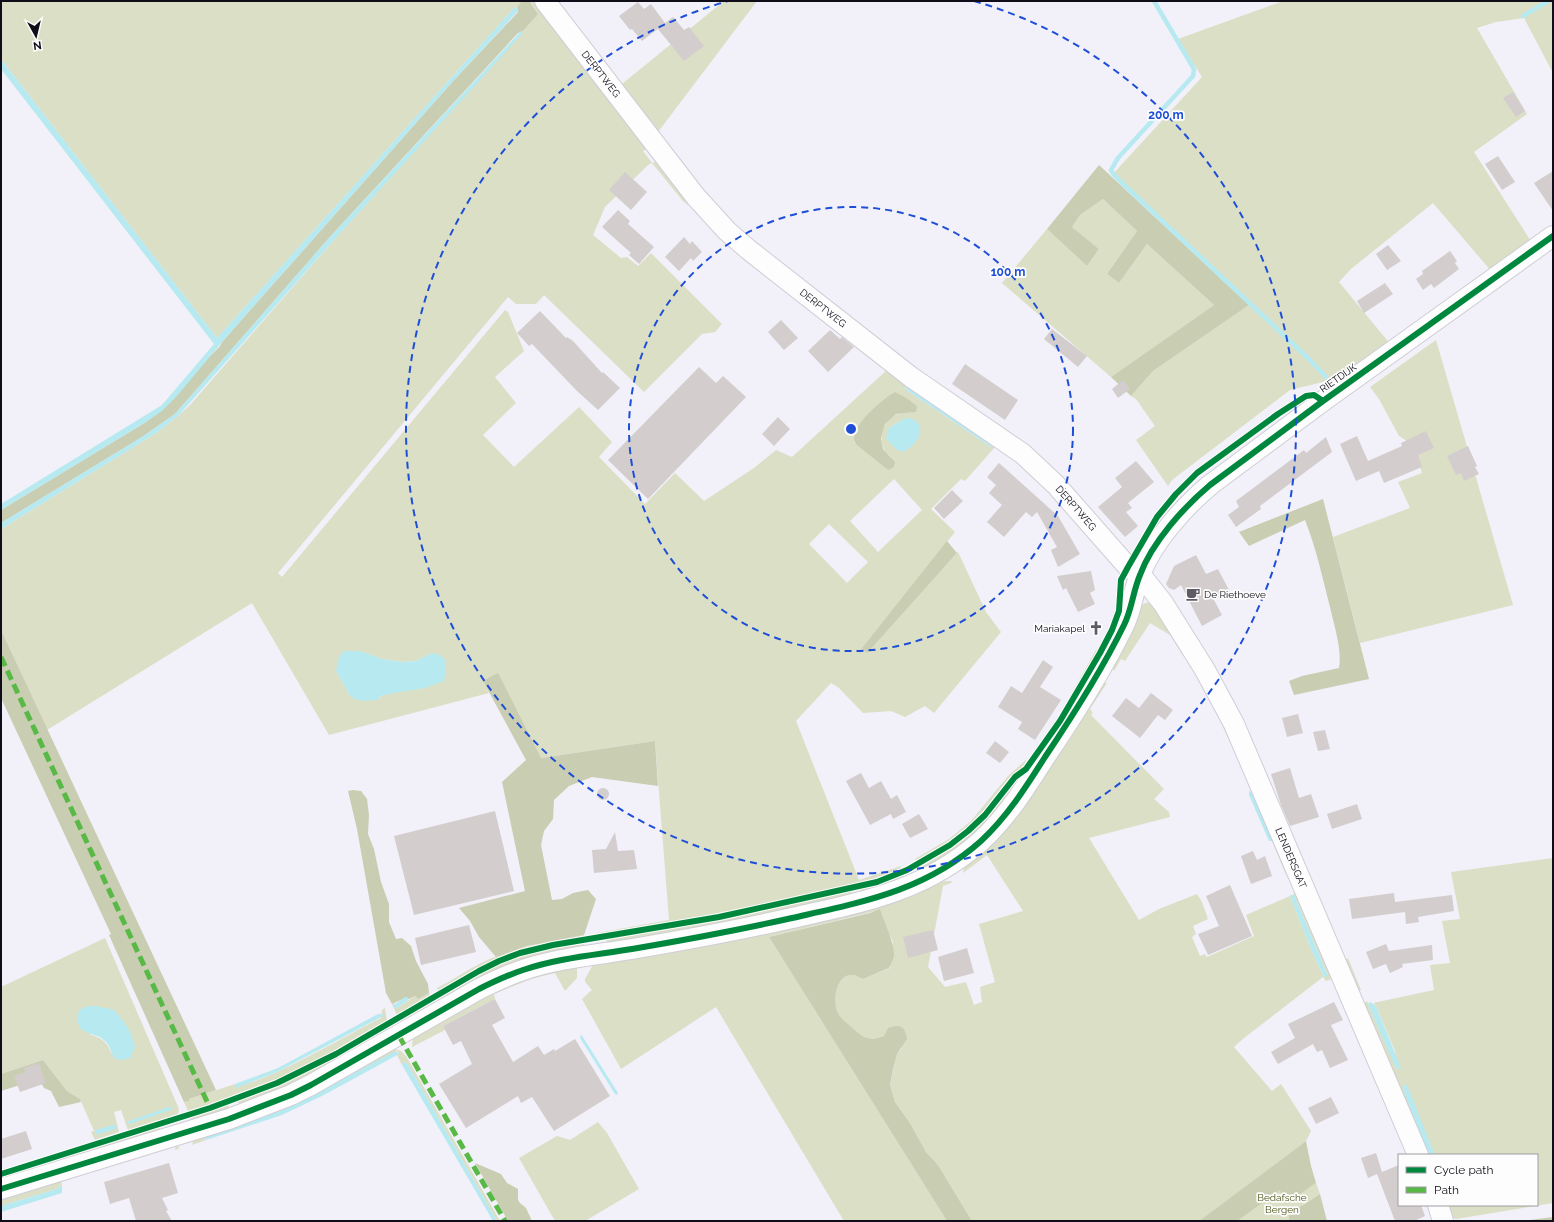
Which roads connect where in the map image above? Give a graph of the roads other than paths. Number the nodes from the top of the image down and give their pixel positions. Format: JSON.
{"nodes":[{"id":1,"x":545,"y":1,"type":"edge"},
{"id":2,"x":1553,"y":236,"type":"edge"},
{"id":3,"x":1140,"y":574,"type":"junction"},
{"id":4,"x":1418,"y":1154,"type":"edge"},
{"id":5,"x":1,"y":1190,"type":"edge"},
{"id":6,"x":1438,"y":1206,"type":"edge"},
{"id":7,"x":1443,"y":1221,"type":"edge"}],
"edges":[{"from":1,"to":3,"type":"street","name":"DERPTWEG"},
{"from":2,"to":3,"type":"street","name":"RIETDIJK"},
{"from":3,"to":4,"type":"street","name":"LENDERSGAT"},
{"from":3,"to":5,"type":"street","name":"RIETDIJK"},
{"from":6,"to":7,"type":"street"}]}
